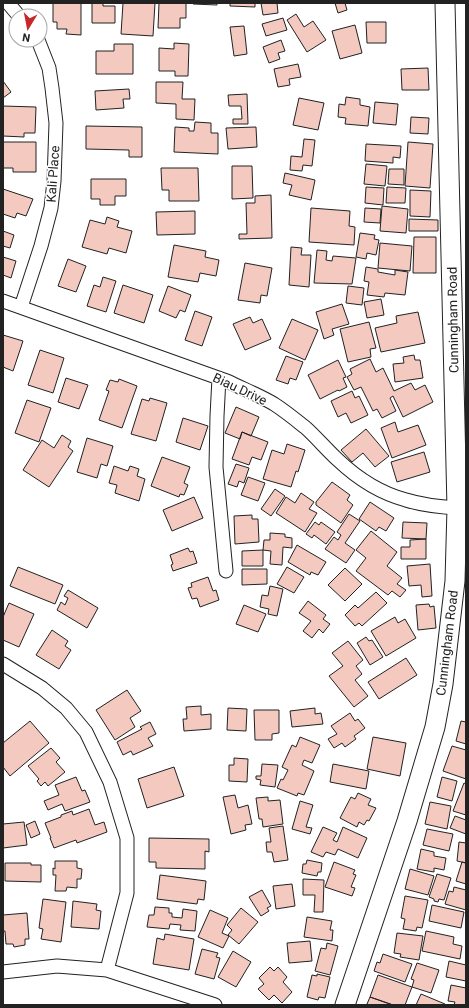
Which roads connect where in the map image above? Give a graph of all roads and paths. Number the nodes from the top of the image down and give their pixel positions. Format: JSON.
{"nodes":[{"id":1,"x":445,"y":3,"type":"edge"},
{"id":2,"x":41,"y":48,"type":"edge"},
{"id":3,"x":3,"y":301,"type":"edge"},
{"id":4,"x":21,"y":307,"type":"junction"},
{"id":5,"x":220,"y":378,"type":"junction"},
{"id":6,"x":457,"y":508,"type":"junction"},
{"id":7,"x":226,"y":571,"type":"dead end"},
{"id":8,"x":3,"y":664,"type":"edge"},
{"id":9,"x":107,"y":970,"type":"junction"},
{"id":10,"x":3,"y":972,"type":"edge"},
{"id":11,"x":215,"y":1005,"type":"edge"},
{"id":12,"x":344,"y":1005,"type":"edge"}],
"edges":[{"from":1,"to":6,"type":"main road","name":"Cunningham Road"},
{"from":2,"to":4,"type":"street","name":"Kali Place"},
{"from":3,"to":4,"type":"street","name":"Biau Drive"},
{"from":4,"to":5,"type":"street","name":"Biau Drive"},
{"from":5,"to":6,"type":"street","name":"Biau Drive"},
{"from":5,"to":7,"type":"street"},
{"from":6,"to":12,"type":"main road","name":"Cunningham Road"},
{"from":8,"to":9,"type":"street"},
{"from":9,"to":10,"type":"street"},
{"from":9,"to":11,"type":"street"}]}
